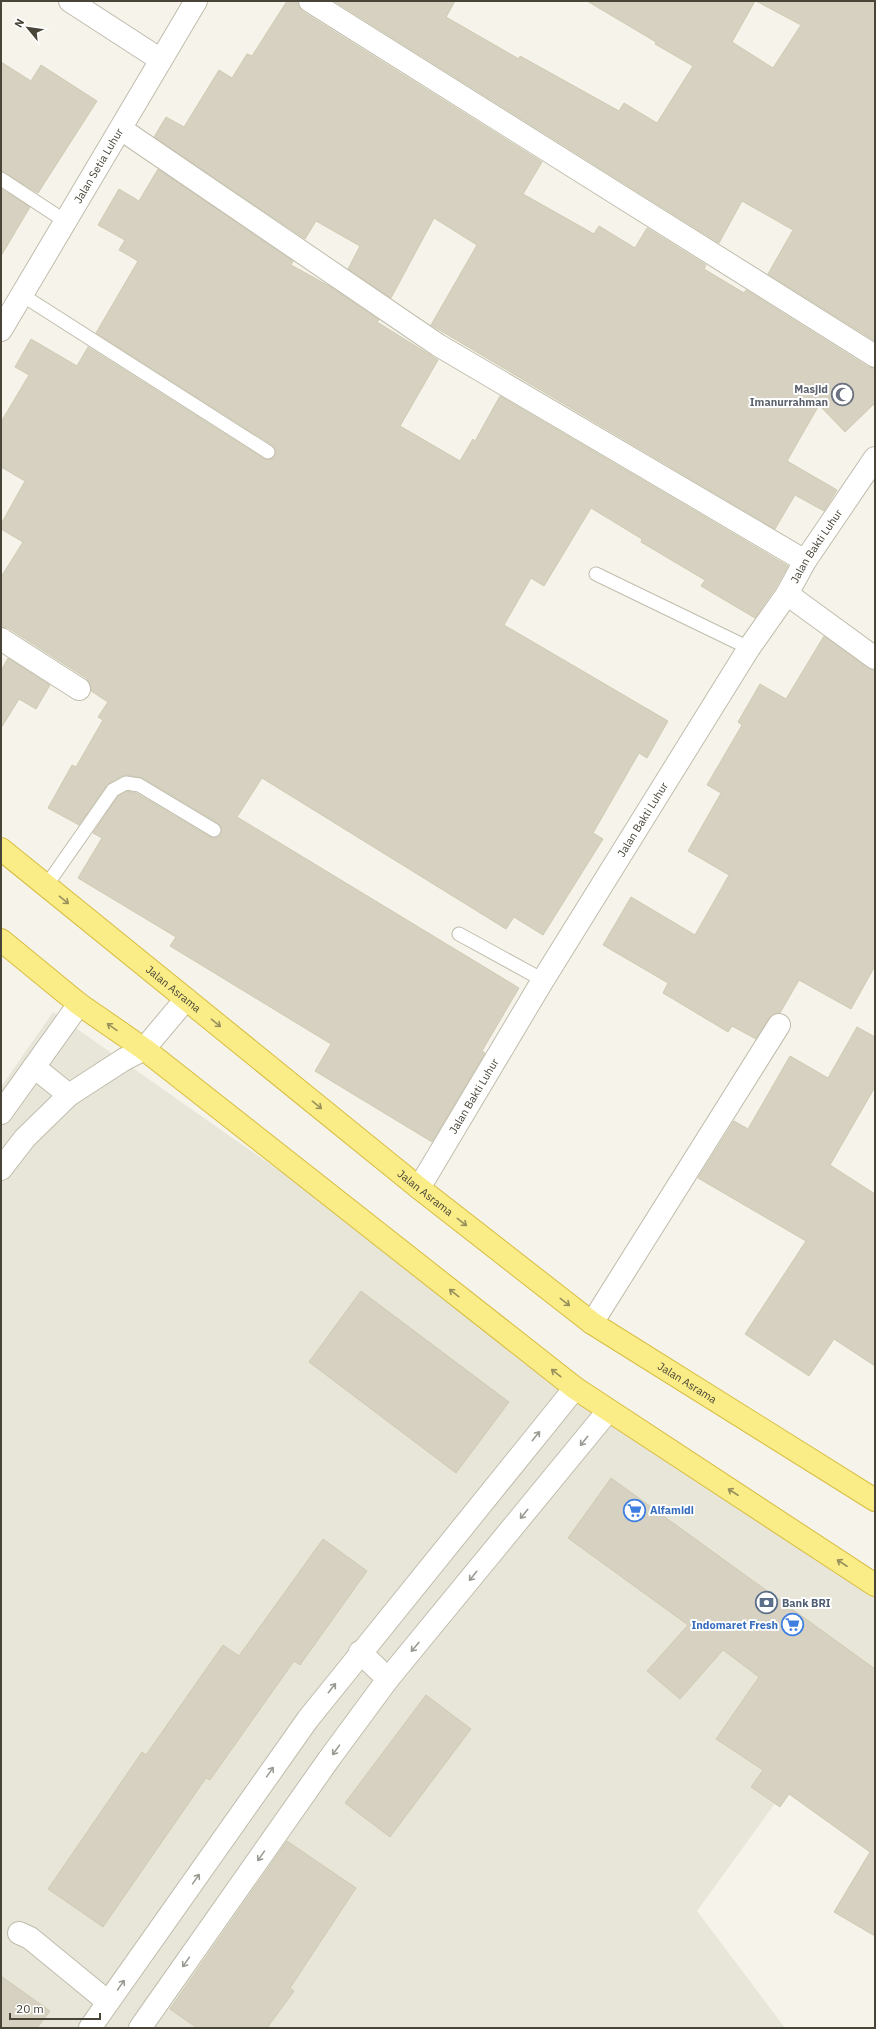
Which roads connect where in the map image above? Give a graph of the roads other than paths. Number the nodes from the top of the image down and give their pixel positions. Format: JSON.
{"nodes":[{"id":1,"x":70,"y":1,"type":"edge"},
{"id":2,"x":196,"y":1,"type":"edge"},
{"id":3,"x":310,"y":1,"type":"edge"},
{"id":4,"x":161,"y":60,"type":"junction"},
{"id":5,"x":121,"y":129,"type":"junction"},
{"id":6,"x":1,"y":179,"type":"edge"},
{"id":7,"x":65,"y":221,"type":"junction"},
{"id":8,"x":22,"y":295,"type":"junction"},
{"id":9,"x":1,"y":330,"type":"edge"},
{"id":10,"x":875,"y":356,"type":"edge"},
{"id":11,"x":268,"y":452,"type":"dead end"},
{"id":12,"x":875,"y":458,"type":"edge"},
{"id":13,"x":805,"y":561,"type":"junction"},
{"id":14,"x":596,"y":574,"type":"dead end"},
{"id":15,"x":787,"y":594,"type":"junction"},
{"id":16,"x":1,"y":639,"type":"edge"},
{"id":17,"x":749,"y":648,"type":"junction"},
{"id":18,"x":875,"y":658,"type":"edge"},
{"id":19,"x":79,"y":689,"type":"dead end"},
{"id":20,"x":214,"y":830,"type":"dead end"},
{"id":21,"x":1,"y":850,"type":"edge"},
{"id":22,"x":46,"y":886,"type":"junction"},
{"id":23,"x":459,"y":934,"type":"dead end"},
{"id":24,"x":1,"y":940,"type":"edge"},
{"id":25,"x":543,"y":980,"type":"junction"},
{"id":26,"x":186,"y":999,"type":"junction"},
{"id":27,"x":79,"y":1004,"type":"junction"},
{"id":28,"x":779,"y":1025,"type":"dead end"},
{"id":29,"x":144,"y":1049,"type":"junction"},
{"id":30,"x":34,"y":1067,"type":"junction"},
{"id":31,"x":68,"y":1095,"type":"junction"},
{"id":32,"x":1,"y":1113,"type":"edge"},
{"id":33,"x":1,"y":1169,"type":"edge"},
{"id":34,"x":419,"y":1188,"type":"junction"},
{"id":35,"x":592,"y":1323,"type":"junction"},
{"id":36,"x":575,"y":1388,"type":"junction"},
{"id":37,"x":608,"y":1411,"type":"junction"},
{"id":38,"x":875,"y":1500,"type":"edge"},
{"id":39,"x":875,"y":1585,"type":"edge"},
{"id":40,"x":360,"y":1652,"type":"junction"},
{"id":41,"x":388,"y":1679,"type":"junction"},
{"id":42,"x":19,"y":1933,"type":"dead end"},
{"id":43,"x":108,"y":2002,"type":"junction"},
{"id":44,"x":90,"y":2028,"type":"edge"},
{"id":45,"x":140,"y":2028,"type":"edge"}],
"edges":[{"from":1,"to":4,"type":"street"},
{"from":2,"to":4,"type":"street","name":"Jalan Setia Luhur"},
{"from":3,"to":10,"type":"street"},
{"from":4,"to":5,"type":"street","name":"Jalan Setia Luhur"},
{"from":5,"to":7,"type":"street","name":"Jalan Setia Luhur"},
{"from":5,"to":13,"type":"street"},
{"from":6,"to":7,"type":"lane"},
{"from":7,"to":8,"type":"street","name":"Jalan Setia Luhur"},
{"from":8,"to":9,"type":"street","name":"Jalan Setia Luhur"},
{"from":8,"to":11,"type":"lane"},
{"from":12,"to":13,"type":"street","name":"Jalan Bakti Luhur"},
{"from":13,"to":15,"type":"street","name":"Jalan Bakti Luhur"},
{"from":14,"to":17,"type":"lane"},
{"from":15,"to":17,"type":"street","name":"Jalan Bakti Luhur"},
{"from":15,"to":18,"type":"street"},
{"from":16,"to":19,"type":"street"},
{"from":17,"to":25,"type":"street","name":"Jalan Bakti Luhur"},
{"from":20,"to":22,"type":"lane"},
{"from":21,"to":22,"type":"highway","name":"Jalan Asrama"},
{"from":22,"to":26,"type":"highway","name":"Jalan Asrama","one_way":true},
{"from":23,"to":25,"type":"lane"},
{"from":24,"to":27,"type":"highway"},
{"from":25,"to":34,"type":"street","name":"Jalan Bakti Luhur"},
{"from":26,"to":29,"type":"street"},
{"from":26,"to":34,"type":"highway","name":"Jalan Asrama","one_way":true},
{"from":29,"to":27,"type":"highway","one_way":true},
{"from":27,"to":30,"type":"street"},
{"from":28,"to":35,"type":"street"},
{"from":29,"to":31,"type":"street"},
{"from":36,"to":29,"type":"highway","one_way":true},
{"from":30,"to":31,"type":"street"},
{"from":30,"to":32,"type":"street"},
{"from":31,"to":33,"type":"street"},
{"from":34,"to":35,"type":"highway","name":"Jalan Asrama","one_way":true},
{"from":35,"to":38,"type":"highway","name":"Jalan Asrama"},
{"from":36,"to":37,"type":"highway"},
{"from":40,"to":36,"type":"street","one_way":true},
{"from":39,"to":37,"type":"highway","one_way":true},
{"from":37,"to":41,"type":"street","one_way":true},
{"from":40,"to":41,"type":"street"},
{"from":43,"to":40,"type":"street","one_way":true},
{"from":41,"to":45,"type":"street","one_way":true},
{"from":42,"to":43,"type":"street"},
{"from":43,"to":44,"type":"street"}]}
